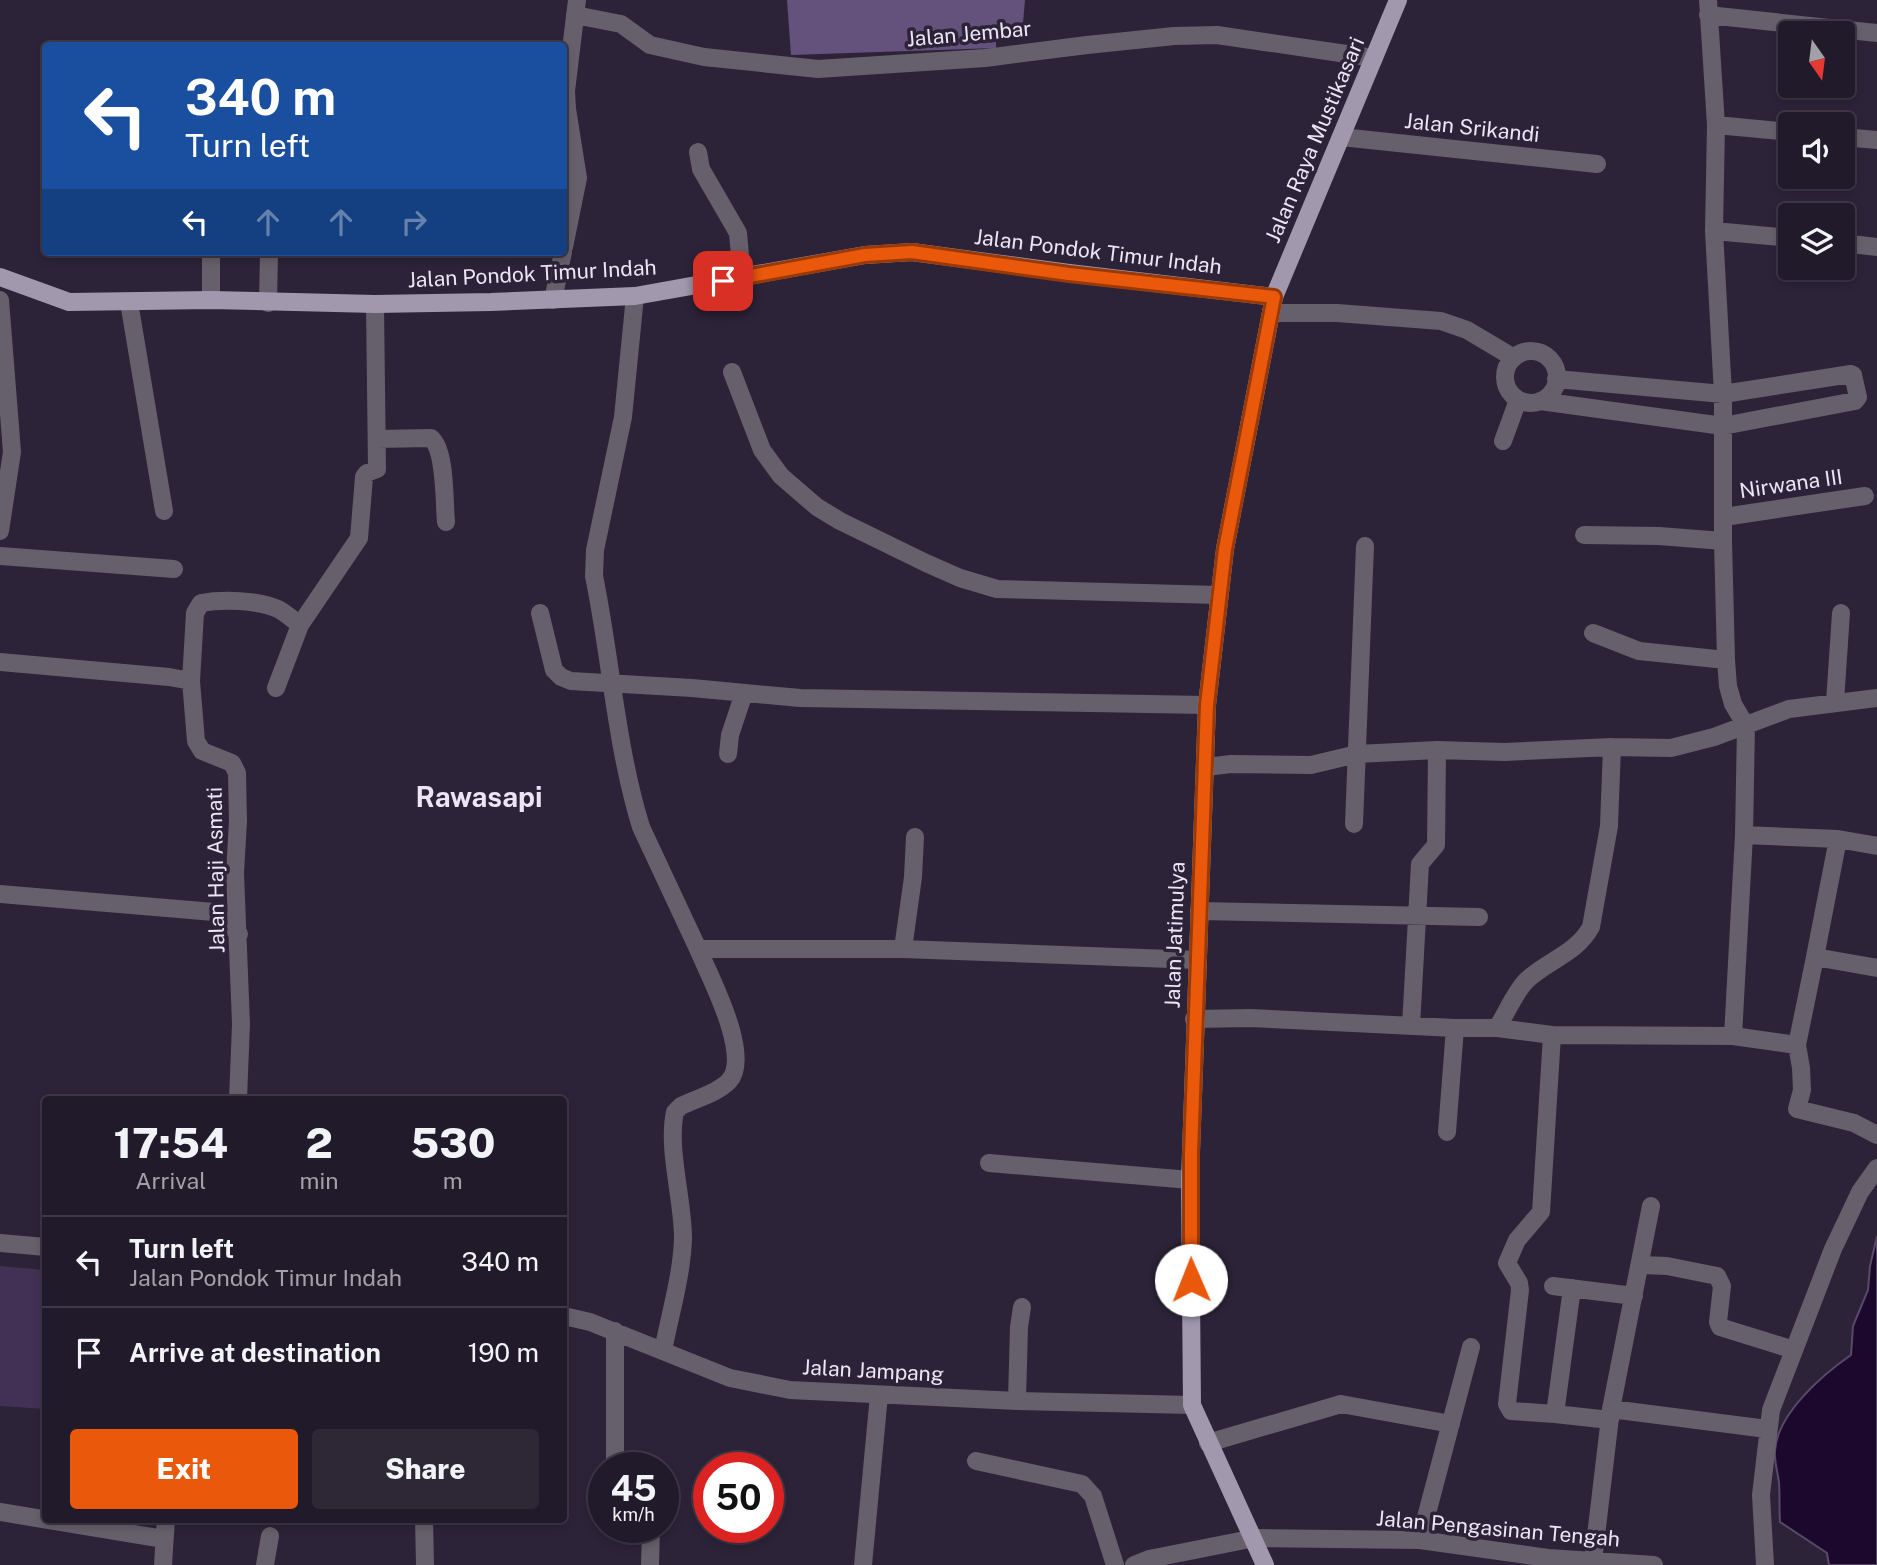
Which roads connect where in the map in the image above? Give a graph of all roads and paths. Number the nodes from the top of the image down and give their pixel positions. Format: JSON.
{"nodes":[{"id":1,"x":1398,"y":0,"type":"edge"},
{"id":2,"x":1708,"y":7,"type":"edge"},
{"id":3,"x":576,"y":8,"type":"edge"},
{"id":4,"x":1877,"y":33,"type":"edge"},
{"id":5,"x":1374,"y":58,"type":"junction"},
{"id":6,"x":567,"y":100,"type":"edge"},
{"id":7,"x":567,"y":100,"type":"edge"},
{"id":8,"x":1716,"y":125,"type":"junction"},
{"id":9,"x":1778,"y":131,"type":"edge"},
{"id":10,"x":1341,"y":137,"type":"junction"},
{"id":11,"x":1855,"y":138,"type":"edge"},
{"id":12,"x":1877,"y":140,"type":"edge"},
{"id":13,"x":698,"y":152,"type":"dead end"},
{"id":14,"x":1598,"y":164,"type":"dead end"},
{"id":15,"x":1714,"y":230,"type":"junction"},
{"id":16,"x":567,"y":232,"type":"edge"},
{"id":17,"x":1778,"y":237,"type":"edge"},
{"id":18,"x":1855,"y":244,"type":"edge"},
{"id":19,"x":1877,"y":247,"type":"edge"},
{"id":20,"x":211,"y":256,"type":"edge"},
{"id":21,"x":269,"y":256,"type":"edge"},
{"id":22,"x":562,"y":256,"type":"edge"},
{"id":23,"x":0,"y":277,"type":"edge"},
{"id":24,"x":742,"y":278,"type":"junction"},
{"id":25,"x":635,"y":296,"type":"junction"},
{"id":26,"x":0,"y":300,"type":"edge"},
{"id":27,"x":211,"y":300,"type":"junction"},
{"id":28,"x":553,"y":300,"type":"junction"},
{"id":29,"x":129,"y":302,"type":"junction"},
{"id":30,"x":268,"y":303,"type":"junction"},
{"id":31,"x":375,"y":304,"type":"junction"},
{"id":32,"x":1273,"y":305,"type":"junction"},
{"id":33,"x":1514,"y":358,"type":"junction"},
{"id":34,"x":732,"y":372,"type":"dead end"},
{"id":35,"x":1556,"y":379,"type":"junction"},
{"id":36,"x":1723,"y":394,"type":"junction"},
{"id":37,"x":1518,"y":400,"type":"junction"},
{"id":38,"x":1540,"y":401,"type":"junction"},
{"id":39,"x":1723,"y":426,"type":"junction"},
{"id":40,"x":377,"y":439,"type":"junction"},
{"id":41,"x":1503,"y":441,"type":"dead end"},
{"id":42,"x":6,"y":453,"type":"edge"},
{"id":43,"x":1865,"y":496,"type":"dead end"},
{"id":44,"x":164,"y":511,"type":"dead end"},
{"id":45,"x":1724,"y":517,"type":"junction"},
{"id":46,"x":446,"y":522,"type":"dead end"},
{"id":47,"x":0,"y":531,"type":"edge"},
{"id":48,"x":1584,"y":535,"type":"dead end"},
{"id":49,"x":1723,"y":541,"type":"junction"},
{"id":50,"x":1365,"y":546,"type":"dead end"},
{"id":51,"x":0,"y":556,"type":"edge"},
{"id":52,"x":174,"y":569,"type":"dead end"},
{"id":53,"x":1218,"y":595,"type":"junction"},
{"id":54,"x":540,"y":613,"type":"dead end"},
{"id":55,"x":1841,"y":613,"type":"dead end"},
{"id":56,"x":300,"y":625,"type":"junction"},
{"id":57,"x":1593,"y":633,"type":"dead end"},
{"id":58,"x":1726,"y":660,"type":"junction"},
{"id":59,"x":0,"y":662,"type":"edge"},
{"id":60,"x":191,"y":681,"type":"junction"},
{"id":61,"x":613,"y":684,"type":"junction"},
{"id":62,"x":276,"y":688,"type":"dead end"},
{"id":63,"x":744,"y":694,"type":"junction"},
{"id":64,"x":1877,"y":698,"type":"edge"},
{"id":65,"x":1835,"y":702,"type":"junction"},
{"id":66,"x":1207,"y":705,"type":"junction"},
{"id":67,"x":1746,"y":726,"type":"junction"},
{"id":68,"x":1612,"y":747,"type":"junction"},
{"id":69,"x":1437,"y":750,"type":"junction"},
{"id":70,"x":728,"y":754,"type":"dead end"},
{"id":71,"x":1357,"y":754,"type":"junction"},
{"id":72,"x":1206,"y":767,"type":"junction"},
{"id":73,"x":1354,"y":824,"type":"dead end"},
{"id":74,"x":1744,"y":835,"type":"junction"},
{"id":75,"x":915,"y":837,"type":"dead end"},
{"id":76,"x":1838,"y":839,"type":"junction"},
{"id":77,"x":1877,"y":846,"type":"edge"},
{"id":78,"x":0,"y":894,"type":"edge"},
{"id":79,"x":1199,"y":911,"type":"junction"},
{"id":80,"x":1417,"y":916,"type":"junction"},
{"id":81,"x":1479,"y":917,"type":"dead end"},
{"id":82,"x":239,"y":934,"type":"junction"},
{"id":83,"x":698,"y":949,"type":"junction"},
{"id":84,"x":903,"y":949,"type":"junction"},
{"id":85,"x":1815,"y":957,"type":"junction"},
{"id":86,"x":1196,"y":960,"type":"junction"},
{"id":87,"x":1877,"y":968,"type":"edge"},
{"id":88,"x":1195,"y":1019,"type":"junction"},
{"id":89,"x":1411,"y":1026,"type":"junction"},
{"id":90,"x":1455,"y":1028,"type":"junction"},
{"id":91,"x":1497,"y":1028,"type":"junction"},
{"id":92,"x":1552,"y":1035,"type":"junction"},
{"id":93,"x":1733,"y":1036,"type":"junction"},
{"id":94,"x":1797,"y":1045,"type":"junction"},
{"id":95,"x":238,"y":1096,"type":"edge"},
{"id":96,"x":1447,"y":1132,"type":"dead end"},
{"id":97,"x":1877,"y":1135,"type":"edge"},
{"id":98,"x":989,"y":1163,"type":"dead end"},
{"id":99,"x":1877,"y":1168,"type":"edge"},
{"id":100,"x":1190,"y":1180,"type":"junction"},
{"id":101,"x":1651,"y":1206,"type":"dead end"},
{"id":102,"x":0,"y":1243,"type":"edge"},
{"id":103,"x":42,"y":1247,"type":"edge"},
{"id":104,"x":1641,"y":1265,"type":"junction"},
{"id":105,"x":1553,"y":1286,"type":"dead end"},
{"id":106,"x":1572,"y":1288,"type":"junction"},
{"id":107,"x":1634,"y":1296,"type":"junction"},
{"id":108,"x":1022,"y":1307,"type":"dead end"},
{"id":109,"x":567,"y":1318,"type":"edge"},
{"id":110,"x":615,"y":1331,"type":"junction"},
{"id":111,"x":1471,"y":1347,"type":"dead end"},
{"id":112,"x":1794,"y":1350,"type":"junction"},
{"id":113,"x":663,"y":1351,"type":"junction"},
{"id":114,"x":878,"y":1395,"type":"junction"},
{"id":115,"x":1017,"y":1401,"type":"junction"},
{"id":116,"x":1192,"y":1405,"type":"junction"},
{"id":117,"x":1555,"y":1414,"type":"junction"},
{"id":118,"x":1610,"y":1414,"type":"junction"},
{"id":119,"x":1451,"y":1424,"type":"junction"},
{"id":120,"x":1767,"y":1429,"type":"junction"},
{"id":121,"x":1208,"y":1443,"type":"junction"},
{"id":122,"x":615,"y":1452,"type":"edge"},
{"id":123,"x":976,"y":1461,"type":"dead end"},
{"id":124,"x":0,"y":1512,"type":"edge"},
{"id":125,"x":42,"y":1519,"type":"edge"},
{"id":126,"x":67,"y":1523,"type":"edge"},
{"id":127,"x":166,"y":1523,"type":"edge"},
{"id":128,"x":424,"y":1523,"type":"edge"},
{"id":129,"x":270,"y":1536,"type":"dead end"},
{"id":130,"x":1255,"y":1538,"type":"junction"},
{"id":131,"x":164,"y":1539,"type":"junction"},
{"id":132,"x":1420,"y":1540,"type":"junction"},
{"id":133,"x":650,"y":1543,"type":"edge"},
{"id":134,"x":1593,"y":1561,"type":"junction"},
{"id":135,"x":1548,"y":1562,"type":"edge"},
{"id":136,"x":163,"y":1565,"type":"edge"},
{"id":137,"x":265,"y":1565,"type":"edge"},
{"id":138,"x":425,"y":1565,"type":"edge"},
{"id":139,"x":650,"y":1565,"type":"edge"},
{"id":140,"x":863,"y":1565,"type":"edge"},
{"id":141,"x":1115,"y":1565,"type":"edge"},
{"id":142,"x":1134,"y":1565,"type":"edge"},
{"id":143,"x":1265,"y":1565,"type":"edge"},
{"id":144,"x":1654,"y":1565,"type":"edge"},
{"id":145,"x":1765,"y":1565,"type":"edge"}],
"edges":[{"from":1,"to":5,"type":"main road","name":"Jalan Raya Mustikasari"},
{"from":2,"to":4,"type":"street"},
{"from":2,"to":8,"type":"street"},
{"from":3,"to":5,"type":"street","name":"Jalan Jembar"},
{"from":3,"to":6,"type":"street"},
{"from":5,"to":10,"type":"main road","name":"Jalan Raya Mustikasari"},
{"from":7,"to":16,"type":"street"},
{"from":8,"to":9,"type":"street"},
{"from":8,"to":15,"type":"street"},
{"from":10,"to":14,"type":"street","name":"Jalan Srikandi"},
{"from":10,"to":32,"type":"main road","name":"Jalan Raya Mustikasari"},
{"from":11,"to":12,"type":"street"},
{"from":13,"to":24,"type":"street"},
{"from":15,"to":17,"type":"street"},
{"from":15,"to":36,"type":"street"},
{"from":18,"to":19,"type":"street"},
{"from":20,"to":27,"type":"street"},
{"from":21,"to":30,"type":"street"},
{"from":22,"to":28,"type":"street"},
{"from":23,"to":29,"type":"main road","name":"Jalan Pondok Timur Indah"},
{"from":24,"to":25,"type":"main road","name":"Jalan Pondok Timur Indah"},
{"from":24,"to":32,"type":"main road","name":"Jalan Pondok Timur Indah"},
{"from":25,"to":28,"type":"main road","name":"Jalan Pondok Timur Indah"},
{"from":25,"to":61,"type":"street"},
{"from":26,"to":42,"type":"street"},
{"from":27,"to":29,"type":"main road","name":"Jalan Pondok Timur Indah"},
{"from":27,"to":30,"type":"main road","name":"Jalan Pondok Timur Indah"},
{"from":28,"to":31,"type":"main road","name":"Jalan Pondok Timur Indah"},
{"from":29,"to":44,"type":"street"},
{"from":30,"to":31,"type":"main road","name":"Jalan Pondok Timur Indah"},
{"from":31,"to":40,"type":"street"},
{"from":32,"to":33,"type":"street"},
{"from":32,"to":53,"type":"main road","name":"Jalan Jatimulya"},
{"from":33,"to":35,"type":"street"},
{"from":33,"to":37,"type":"street"},
{"from":34,"to":53,"type":"street"},
{"from":35,"to":36,"type":"street"},
{"from":35,"to":38,"type":"street"},
{"from":36,"to":39,"type":"street"},
{"from":36,"to":39,"type":"street"},
{"from":37,"to":38,"type":"street"},
{"from":37,"to":41,"type":"street"},
{"from":38,"to":39,"type":"street"},
{"from":39,"to":45,"type":"street"},
{"from":40,"to":46,"type":"street"},
{"from":40,"to":56,"type":"street"},
{"from":42,"to":47,"type":"street"},
{"from":43,"to":45,"type":"street","name":"Nirwana III"},
{"from":45,"to":49,"type":"street"},
{"from":48,"to":49,"type":"street"},
{"from":49,"to":58,"type":"street"},
{"from":50,"to":71,"type":"street"},
{"from":51,"to":52,"type":"street"},
{"from":53,"to":66,"type":"main road","name":"Jalan Jatimulya"},
{"from":54,"to":61,"type":"street"},
{"from":55,"to":65,"type":"street"},
{"from":56,"to":60,"type":"street","name":"Jalan Haji Asmati"},
{"from":56,"to":62,"type":"street"},
{"from":57,"to":58,"type":"street"},
{"from":58,"to":67,"type":"street"},
{"from":59,"to":60,"type":"street"},
{"from":60,"to":82,"type":"street","name":"Jalan Haji Asmati"},
{"from":61,"to":63,"type":"street"},
{"from":61,"to":83,"type":"street"},
{"from":63,"to":66,"type":"street"},
{"from":63,"to":70,"type":"street"},
{"from":64,"to":65,"type":"street"},
{"from":65,"to":67,"type":"street"},
{"from":66,"to":72,"type":"main road","name":"Jalan Jatimulya"},
{"from":67,"to":68,"type":"street"},
{"from":67,"to":74,"type":"street"},
{"from":68,"to":69,"type":"street"},
{"from":68,"to":91,"type":"street"},
{"from":69,"to":71,"type":"street"},
{"from":69,"to":80,"type":"street"},
{"from":71,"to":72,"type":"street"},
{"from":71,"to":73,"type":"street"},
{"from":72,"to":79,"type":"main road","name":"Jalan Jatimulya"},
{"from":74,"to":76,"type":"street"},
{"from":74,"to":93,"type":"street"},
{"from":75,"to":84,"type":"street"},
{"from":76,"to":77,"type":"street"},
{"from":76,"to":85,"type":"street"},
{"from":78,"to":82,"type":"street"},
{"from":79,"to":80,"type":"street"},
{"from":79,"to":86,"type":"main road","name":"Jalan Jatimulya"},
{"from":80,"to":81,"type":"street"},
{"from":80,"to":89,"type":"street"},
{"from":82,"to":95,"type":"street","name":"Jalan Haji Asmati"},
{"from":83,"to":84,"type":"street"},
{"from":83,"to":113,"type":"street"},
{"from":84,"to":86,"type":"street"},
{"from":85,"to":87,"type":"street"},
{"from":85,"to":94,"type":"street"},
{"from":86,"to":88,"type":"main road","name":"Jalan Jatimulya"},
{"from":88,"to":89,"type":"street"},
{"from":88,"to":100,"type":"main road","name":"Jalan Jatimulya"},
{"from":89,"to":90,"type":"street"},
{"from":90,"to":91,"type":"street"},
{"from":90,"to":96,"type":"street"},
{"from":91,"to":92,"type":"street"},
{"from":92,"to":93,"type":"street"},
{"from":92,"to":117,"type":"street"},
{"from":93,"to":94,"type":"street"},
{"from":94,"to":97,"type":"street"},
{"from":98,"to":100,"type":"street"},
{"from":99,"to":112,"type":"street"},
{"from":100,"to":116,"type":"main road","name":"Jalan Jatimulya"},
{"from":101,"to":104,"type":"street"},
{"from":102,"to":103,"type":"street"},
{"from":104,"to":107,"type":"street"},
{"from":104,"to":112,"type":"street"},
{"from":105,"to":106,"type":"street"},
{"from":106,"to":107,"type":"street"},
{"from":106,"to":117,"type":"street"},
{"from":107,"to":118,"type":"street"},
{"from":108,"to":115,"type":"street"},
{"from":109,"to":110,"type":"street","name":"Jalan Jampang"},
{"from":110,"to":113,"type":"street","name":"Jalan Jampang"},
{"from":110,"to":122,"type":"street"},
{"from":111,"to":119,"type":"street"},
{"from":112,"to":120,"type":"street"},
{"from":113,"to":114,"type":"street","name":"Jalan Jampang"},
{"from":114,"to":115,"type":"street","name":"Jalan Jampang"},
{"from":114,"to":140,"type":"street"},
{"from":115,"to":116,"type":"street","name":"Jalan Jampang"},
{"from":116,"to":121,"type":"main road","name":"Jalan Jatimulya"},
{"from":117,"to":118,"type":"street"},
{"from":118,"to":120,"type":"street"},
{"from":118,"to":134,"type":"street"},
{"from":119,"to":121,"type":"street"},
{"from":119,"to":132,"type":"street"},
{"from":120,"to":145,"type":"street"},
{"from":121,"to":130,"type":"main road","name":"Jalan Jatimulya"},
{"from":123,"to":141,"type":"street"},
{"from":124,"to":125,"type":"street"},
{"from":126,"to":131,"type":"street"},
{"from":127,"to":131,"type":"street"},
{"from":128,"to":138,"type":"street"},
{"from":129,"to":137,"type":"street"},
{"from":130,"to":132,"type":"street","name":"Jalan Pengasinan Tengah"},
{"from":130,"to":142,"type":"street","name":"Jalan Pengasinan Tengah"},
{"from":130,"to":143,"type":"main road","name":"Jalan Jatimulya"},
{"from":131,"to":136,"type":"street"},
{"from":132,"to":135,"type":"street","name":"Jalan Pengasinan Tengah"},
{"from":133,"to":139,"type":"street"},
{"from":134,"to":135,"type":"street","name":"Jalan Pengasinan Tengah"},
{"from":134,"to":144,"type":"street","name":"Jalan Pengasinan Tengah"}]}
